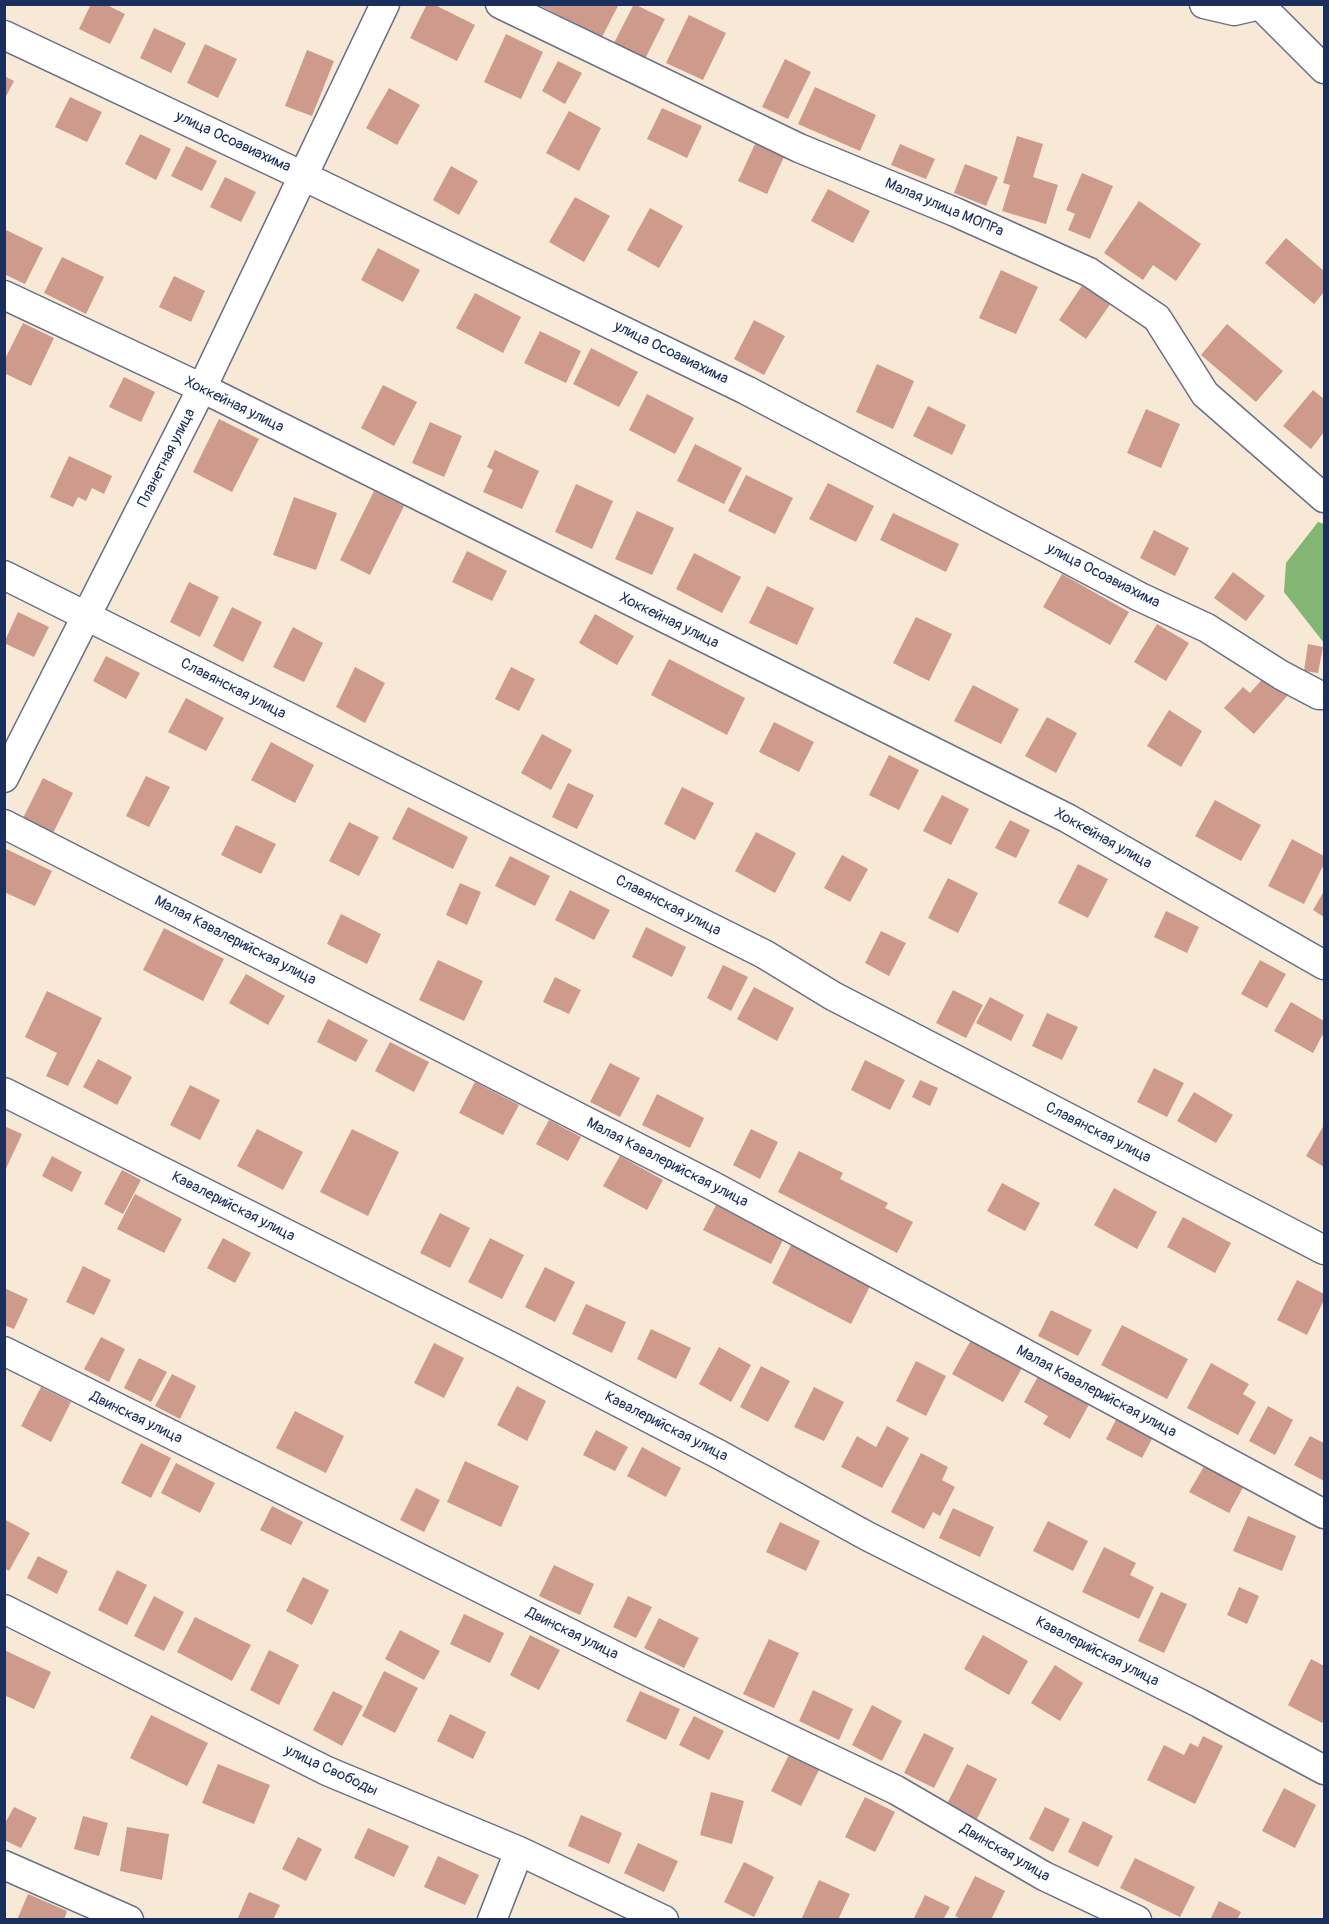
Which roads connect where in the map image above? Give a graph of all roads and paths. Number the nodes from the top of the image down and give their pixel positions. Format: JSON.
{"nodes":[{"id":1,"x":385,"y":4,"type":"edge"},
{"id":2,"x":500,"y":4,"type":"edge"},
{"id":3,"x":1204,"y":4,"type":"edge"},
{"id":4,"x":1260,"y":5,"type":"edge"},
{"id":5,"x":4,"y":35,"type":"edge"},
{"id":6,"x":1324,"y":69,"type":"edge"},
{"id":7,"x":303,"y":176,"type":"junction"},
{"id":8,"x":4,"y":295,"type":"edge"},
{"id":9,"x":202,"y":388,"type":"junction"},
{"id":10,"x":1324,"y":498,"type":"edge"},
{"id":11,"x":4,"y":575,"type":"edge"},
{"id":12,"x":87,"y":616,"type":"junction"},
{"id":13,"x":1324,"y":695,"type":"edge"},
{"id":14,"x":4,"y":778,"type":"edge"},
{"id":15,"x":4,"y":824,"type":"edge"},
{"id":16,"x":1324,"y":965,"type":"edge"},
{"id":17,"x":4,"y":1092,"type":"edge"},
{"id":18,"x":1324,"y":1250,"type":"edge"},
{"id":19,"x":4,"y":1351,"type":"edge"},
{"id":20,"x":1324,"y":1514,"type":"edge"},
{"id":21,"x":4,"y":1609,"type":"edge"},
{"id":22,"x":1324,"y":1770,"type":"edge"},
{"id":23,"x":519,"y":1851,"type":"junction"},
{"id":24,"x":4,"y":1865,"type":"edge"},
{"id":25,"x":129,"y":1920,"type":"edge"},
{"id":26,"x":492,"y":1920,"type":"edge"},
{"id":27,"x":664,"y":1920,"type":"edge"},
{"id":28,"x":1137,"y":1920,"type":"edge"}],
"edges":[{"from":1,"to":7,"type":"street","name":"Планетная улица"},
{"from":2,"to":10,"type":"street","name":"Малая улица МОПРа"},
{"from":3,"to":4,"type":"street"},
{"from":4,"to":6,"type":"street"},
{"from":5,"to":7,"type":"street","name":"улица Осоавиахима"},
{"from":7,"to":9,"type":"street","name":"Планетная улица"},
{"from":7,"to":13,"type":"street","name":"улица Осоавиахима"},
{"from":8,"to":9,"type":"street","name":"Хоккейная улица"},
{"from":9,"to":12,"type":"street","name":"Планетная улица"},
{"from":9,"to":16,"type":"street","name":"Хоккейная улица"},
{"from":11,"to":12,"type":"street","name":"Славянская улица"},
{"from":12,"to":14,"type":"street","name":"Планетная улица"},
{"from":12,"to":18,"type":"street","name":"Славянская улица"},
{"from":15,"to":20,"type":"street","name":"Малая Кавалерийская улица"},
{"from":17,"to":22,"type":"street","name":"Кавалерийская улица"},
{"from":19,"to":28,"type":"street","name":"Двинская улица"},
{"from":21,"to":23,"type":"street","name":"улица Свободы"},
{"from":23,"to":26,"type":"street"},
{"from":23,"to":27,"type":"street","name":"улица Свободы"},
{"from":24,"to":25,"type":"street"}]}
